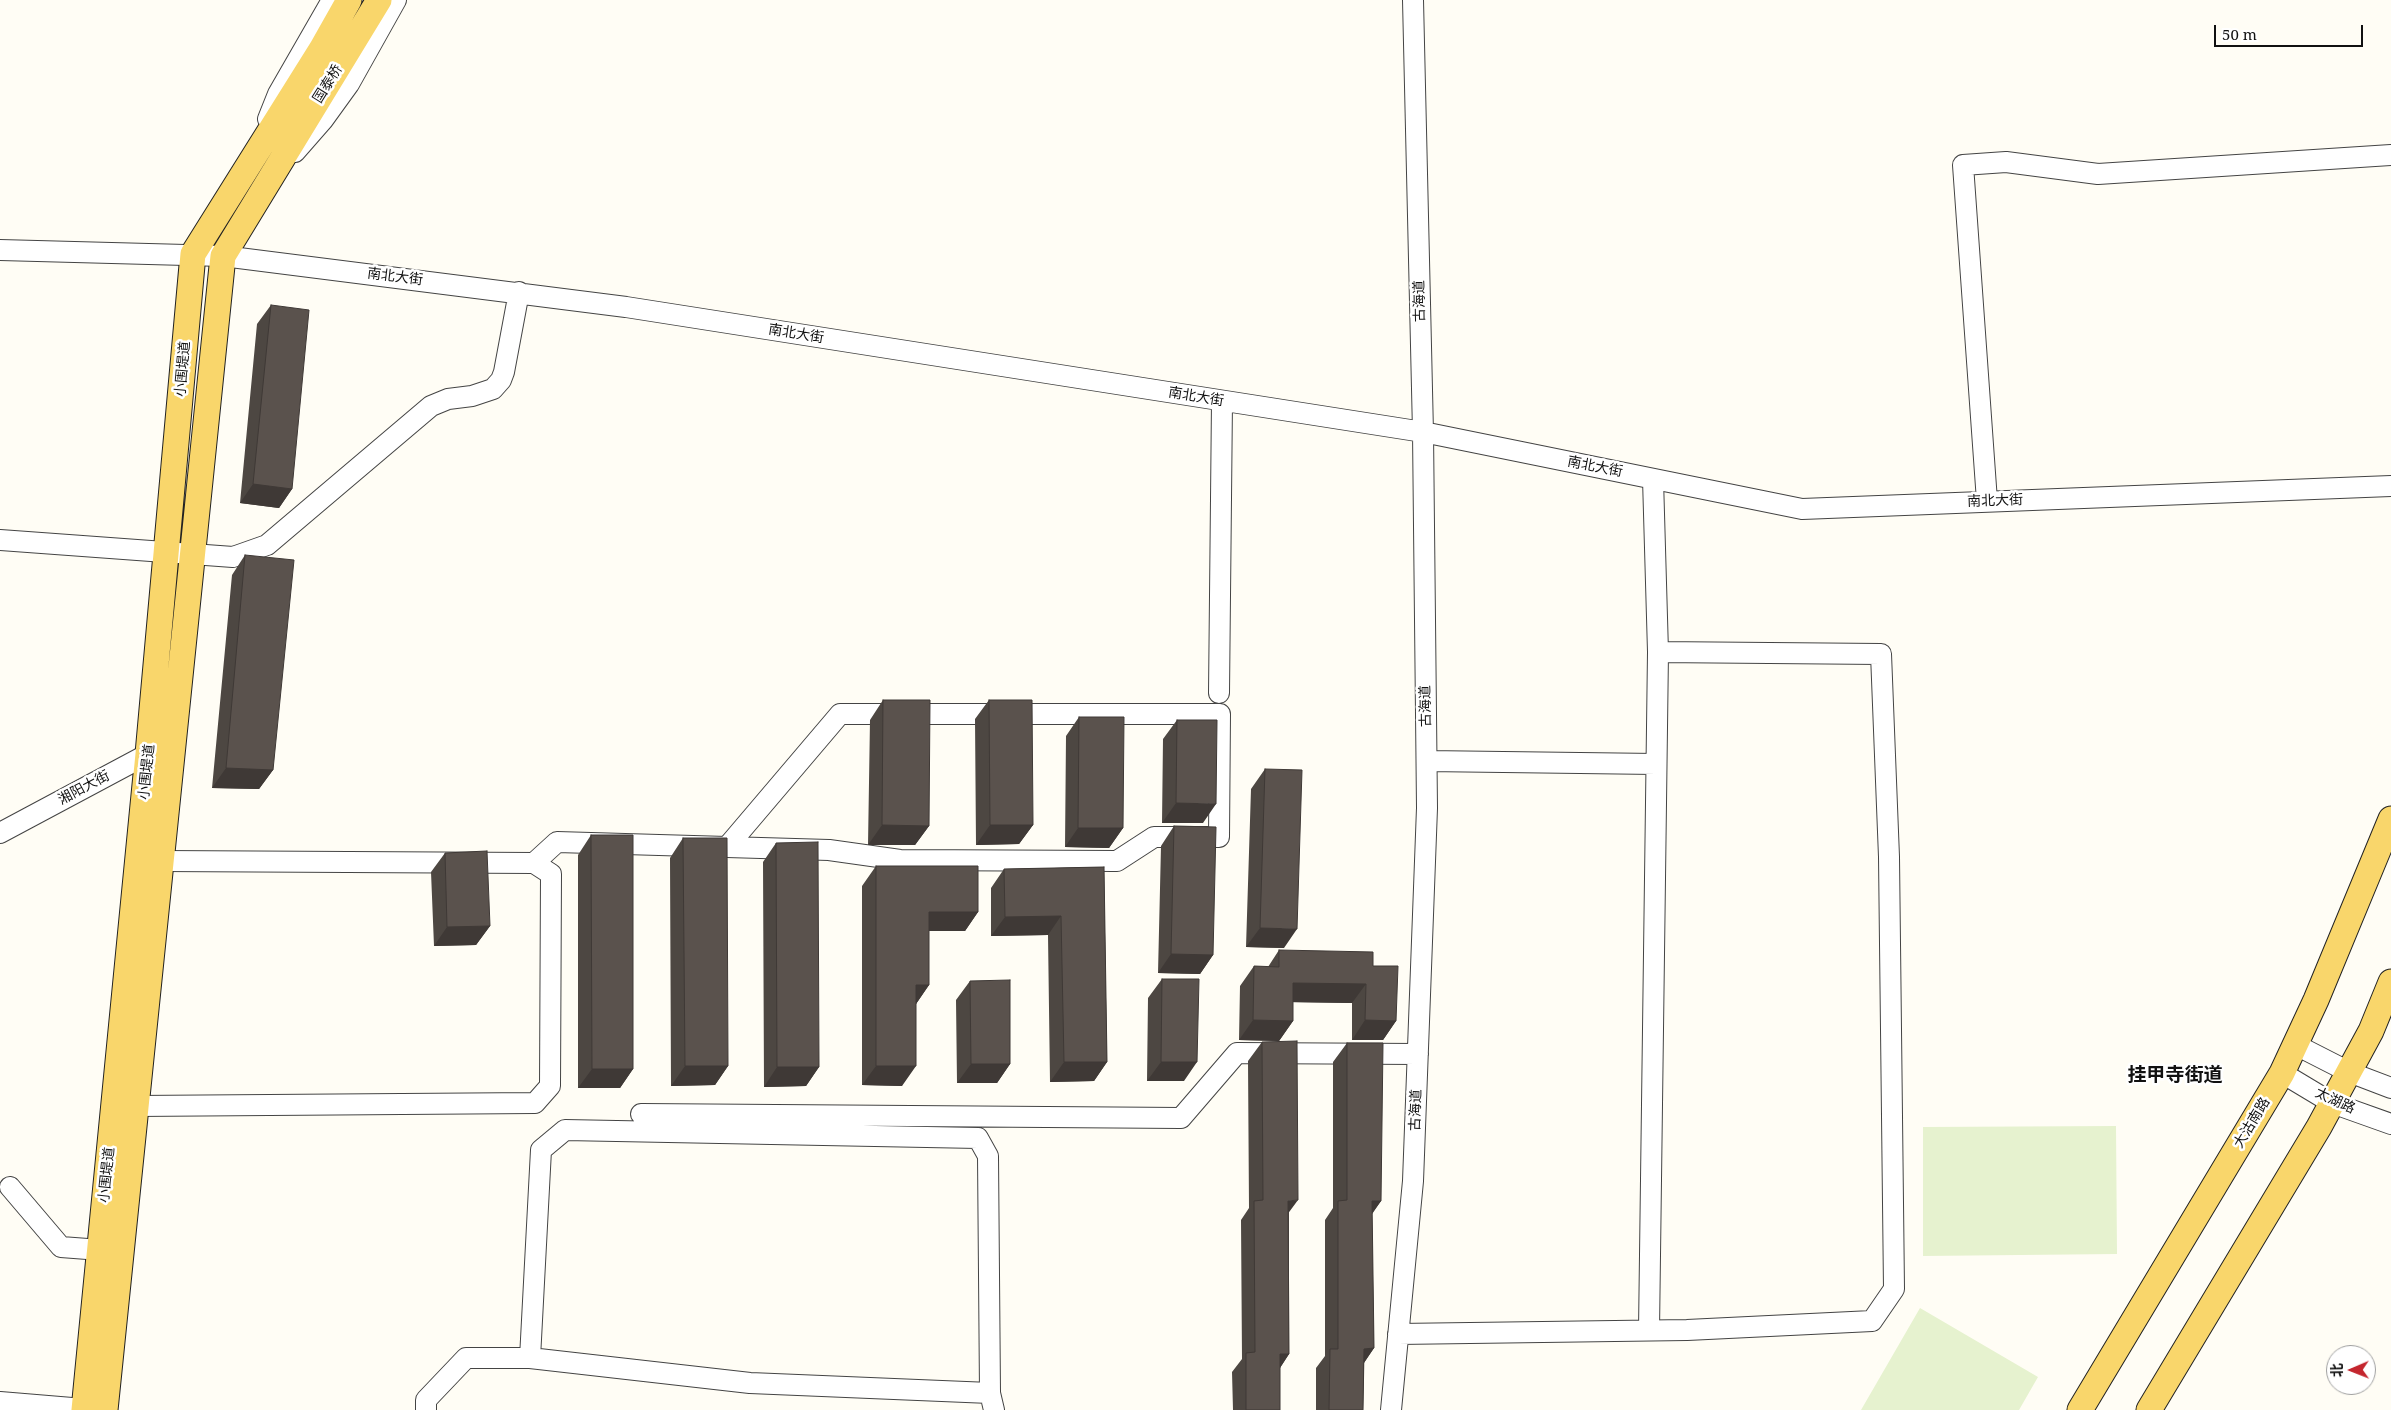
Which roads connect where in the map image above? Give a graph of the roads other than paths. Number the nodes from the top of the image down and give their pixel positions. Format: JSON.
{"nodes":[{"id":1,"x":332,"y":0,"type":"edge"},
{"id":2,"x":349,"y":0,"type":"edge"},
{"id":3,"x":379,"y":0,"type":"edge"},
{"id":4,"x":396,"y":0,"type":"edge"},
{"id":5,"x":1413,"y":0,"type":"edge"},
{"id":6,"x":257,"y":151,"type":"junction"},
{"id":7,"x":2391,"y":155,"type":"edge"},
{"id":8,"x":278,"y":170,"type":"junction"},
{"id":9,"x":0,"y":250,"type":"edge"},
{"id":10,"x":193,"y":254,"type":"junction"},
{"id":11,"x":223,"y":256,"type":"junction"},
{"id":12,"x":519,"y":292,"type":"junction"},
{"id":13,"x":1222,"y":401,"type":"junction"},
{"id":14,"x":1423,"y":432,"type":"junction"},
{"id":15,"x":1653,"y":479,"type":"junction"},
{"id":16,"x":2391,"y":486,"type":"edge"},
{"id":17,"x":1987,"y":501,"type":"junction"},
{"id":18,"x":0,"y":540,"type":"edge"},
{"id":19,"x":168,"y":553,"type":"junction"},
{"id":20,"x":193,"y":555,"type":"junction"},
{"id":21,"x":1658,"y":652,"type":"junction"},
{"id":22,"x":1220,"y":693,"type":"dead end"},
{"id":23,"x":160,"y":754,"type":"junction"},
{"id":24,"x":1427,"y":760,"type":"junction"},
{"id":25,"x":1656,"y":764,"type":"junction"},
{"id":26,"x":2391,"y":819,"type":"edge"},
{"id":27,"x":0,"y":833,"type":"edge"},
{"id":28,"x":727,"y":847,"type":"junction"},
{"id":29,"x":162,"y":861,"type":"junction"},
{"id":30,"x":534,"y":863,"type":"junction"},
{"id":31,"x":2391,"y":982,"type":"edge"},
{"id":32,"x":2296,"y":1045,"type":"junction"},
{"id":33,"x":1418,"y":1054,"type":"junction"},
{"id":34,"x":2282,"y":1072,"type":"junction"},
{"id":35,"x":2349,"y":1072,"type":"junction"},
{"id":36,"x":2391,"y":1088,"type":"edge"},
{"id":37,"x":2332,"y":1103,"type":"junction"},
{"id":38,"x":136,"y":1106,"type":"junction"},
{"id":39,"x":641,"y":1114,"type":"dead end"},
{"id":40,"x":2391,"y":1124,"type":"edge"},
{"id":41,"x":10,"y":1187,"type":"dead end"},
{"id":42,"x":111,"y":1251,"type":"junction"},
{"id":43,"x":1649,"y":1330,"type":"junction"},
{"id":44,"x":1398,"y":1334,"type":"junction"},
{"id":45,"x":530,"y":1358,"type":"junction"},
{"id":46,"x":992,"y":1401,"type":"edge"},
{"id":47,"x":0,"y":1402,"type":"edge"},
{"id":48,"x":91,"y":1410,"type":"edge"},
{"id":49,"x":426,"y":1410,"type":"edge"},
{"id":50,"x":1391,"y":1410,"type":"edge"},
{"id":51,"x":2080,"y":1410,"type":"edge"},
{"id":52,"x":2149,"y":1410,"type":"edge"}],
"edges":[{"from":1,"to":6,"type":"street"},
{"from":2,"to":6,"type":"main road","name":"国泰桥"},
{"from":3,"to":8,"type":"main road","name":"国泰桥"},
{"from":4,"to":8,"type":"street"},
{"from":5,"to":14,"type":"street","name":"古海道"},
{"from":6,"to":10,"type":"main road","name":"小围堤道"},
{"from":7,"to":17,"type":"street"},
{"from":8,"to":11,"type":"main road","name":"小围堤道"},
{"from":9,"to":10,"type":"street","name":"南北大街"},
{"from":10,"to":11,"type":"street","name":"南北大街"},
{"from":10,"to":19,"type":"main road","name":"小围堤道"},
{"from":11,"to":12,"type":"street","name":"南北大街"},
{"from":11,"to":20,"type":"main road","name":"小围堤道"},
{"from":12,"to":13,"type":"street","name":"南北大街"},
{"from":12,"to":20,"type":"street"},
{"from":13,"to":14,"type":"street","name":"南北大街"},
{"from":13,"to":22,"type":"street"},
{"from":14,"to":15,"type":"street","name":"南北大街"},
{"from":14,"to":24,"type":"street","name":"古海道"},
{"from":15,"to":17,"type":"street","name":"南北大街"},
{"from":15,"to":21,"type":"street"},
{"from":16,"to":17,"type":"street","name":"南北大街"},
{"from":18,"to":19,"type":"street"},
{"from":19,"to":20,"type":"street"},
{"from":19,"to":23,"type":"main road","name":"小围堤道"},
{"from":20,"to":23,"type":"main road","name":"小围堤道"},
{"from":21,"to":25,"type":"street"},
{"from":21,"to":43,"type":"street"},
{"from":23,"to":27,"type":"street","name":"湘阳大街"},
{"from":23,"to":29,"type":"main road","name":"小围堤道"},
{"from":23,"to":42,"type":"main road","name":"小围堤道"},
{"from":24,"to":25,"type":"street"},
{"from":24,"to":33,"type":"street","name":"古海道"},
{"from":25,"to":43,"type":"street"},
{"from":26,"to":32,"type":"main road","name":"大沽南路"},
{"from":28,"to":28,"type":"street"},
{"from":28,"to":30,"type":"street"},
{"from":29,"to":30,"type":"street"},
{"from":29,"to":38,"type":"main road","name":"小围堤道"},
{"from":30,"to":38,"type":"street"},
{"from":31,"to":35,"type":"main road"},
{"from":32,"to":34,"type":"main road","name":"大沽南路"},
{"from":32,"to":35,"type":"street"},
{"from":33,"to":39,"type":"street"},
{"from":33,"to":44,"type":"street","name":"古海道"},
{"from":34,"to":37,"type":"street","name":"太湖路"},
{"from":34,"to":51,"type":"main road","name":"大沽南路"},
{"from":35,"to":36,"type":"street"},
{"from":35,"to":37,"type":"main road"},
{"from":37,"to":40,"type":"street","name":"太湖路"},
{"from":37,"to":52,"type":"main road"},
{"from":38,"to":42,"type":"main road","name":"小围堤道"},
{"from":41,"to":42,"type":"street"},
{"from":42,"to":48,"type":"main road","name":"小围堤道"},
{"from":43,"to":44,"type":"street"},
{"from":44,"to":50,"type":"street","name":"古海道"},
{"from":45,"to":46,"type":"street"},
{"from":45,"to":46,"type":"street"},
{"from":45,"to":49,"type":"street"},
{"from":47,"to":48,"type":"street"}]}
